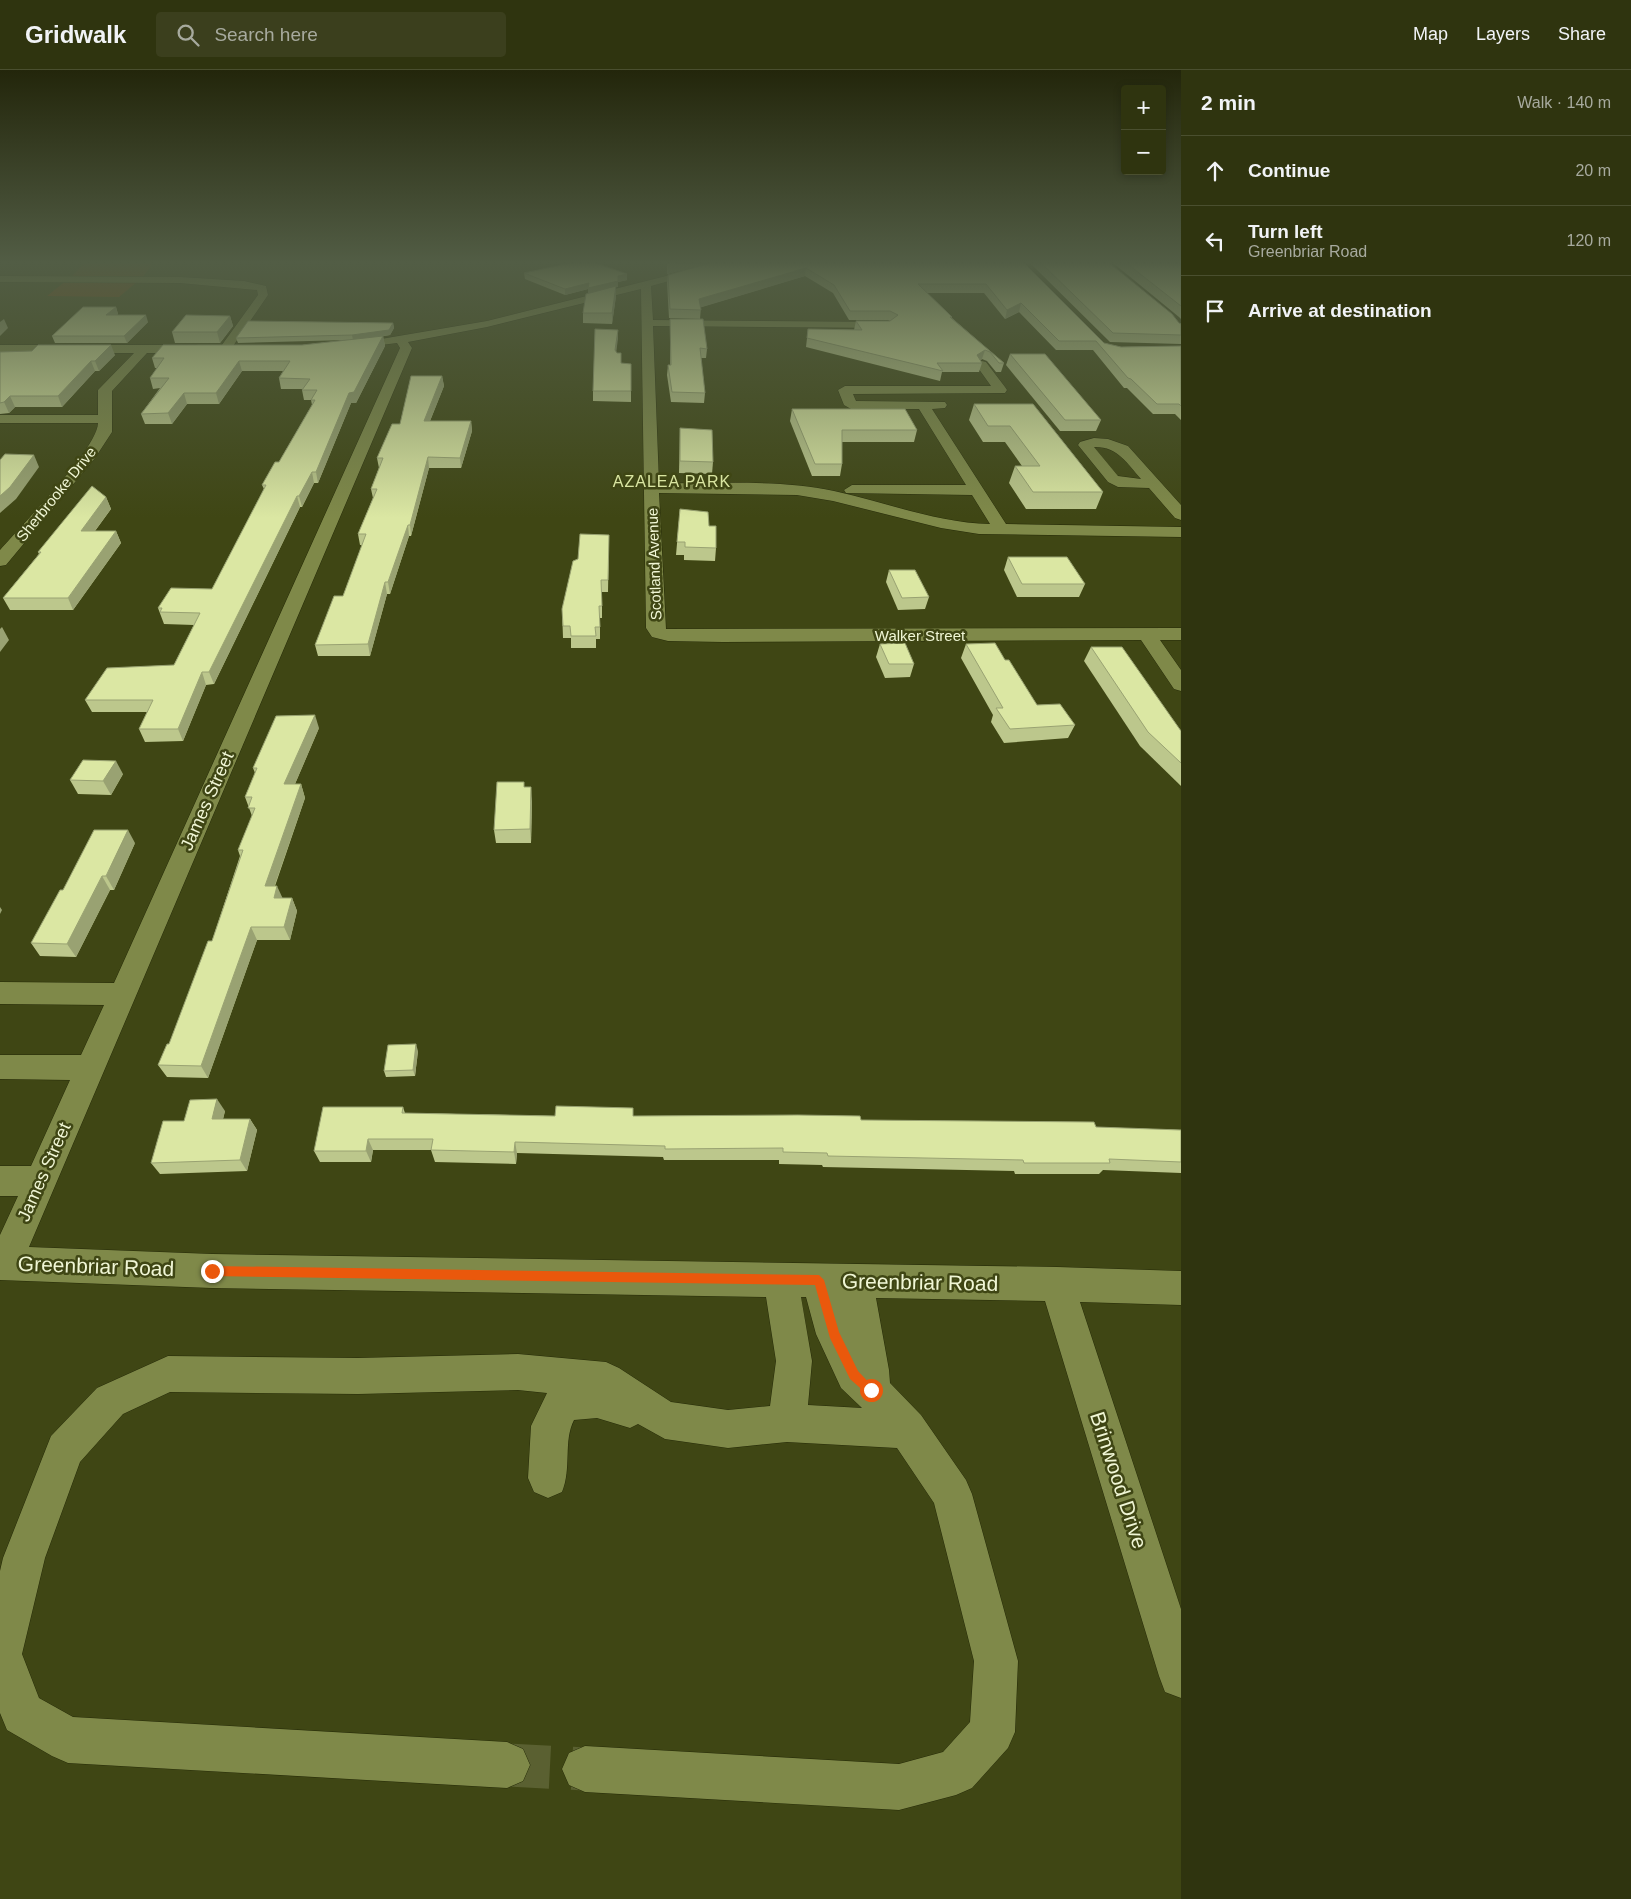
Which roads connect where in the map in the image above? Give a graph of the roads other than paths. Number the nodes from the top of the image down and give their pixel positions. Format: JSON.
{"nodes":[{"id":1,"x":406,"y":347,"type":"edge"},
{"id":2,"x":649,"y":347,"type":"edge"},
{"id":3,"x":0,"y":349,"type":"edge"},
{"id":4,"x":144,"y":349,"type":"junction"},
{"id":5,"x":216,"y":349,"type":"joint"},
{"id":6,"x":245,"y":349,"type":"edge"},
{"id":7,"x":982,"y":365,"type":"edge"},
{"id":8,"x":1000,"y":390,"type":"junction"},
{"id":9,"x":923,"y":405,"type":"junction"},
{"id":10,"x":952,"y":405,"type":"dead end"},
{"id":11,"x":1010,"y":405,"type":"edge"},
{"id":12,"x":0,"y":419,"type":"edge"},
{"id":13,"x":106,"y":419,"type":"junction"},
{"id":14,"x":1154,"y":484,"type":"dead end"},
{"id":15,"x":652,"y":488,"type":"junction"},
{"id":16,"x":797,"y":490,"type":"junction"},
{"id":17,"x":975,"y":490,"type":"junction"},
{"id":18,"x":1181,"y":515,"type":"edge"},
{"id":19,"x":1000,"y":529,"type":"junction"},
{"id":20,"x":1181,"y":532,"type":"edge"},
{"id":21,"x":0,"y":561,"type":"edge"},
{"id":22,"x":659,"y":633,"type":"joint"},
{"id":23,"x":1148,"y":634,"type":"junction"},
{"id":24,"x":1181,"y":634,"type":"edge"},
{"id":25,"x":1181,"y":685,"type":"edge"},
{"id":26,"x":0,"y":994,"type":"edge"},
{"id":27,"x":122,"y":994,"type":"junction"},
{"id":28,"x":0,"y":1067,"type":"edge"},
{"id":29,"x":90,"y":1068,"type":"junction"},
{"id":30,"x":0,"y":1181,"type":"edge"},
{"id":31,"x":40,"y":1182,"type":"junction"},
{"id":32,"x":2,"y":1263,"type":"edge"},
{"id":33,"x":781,"y":1280,"type":"junction"},
{"id":34,"x":838,"y":1281,"type":"junction"},
{"id":35,"x":1056,"y":1284,"type":"junction"},
{"id":36,"x":1181,"y":1288,"type":"edge"},
{"id":37,"x":665,"y":1420,"type":"junction"},
{"id":38,"x":787,"y":1423,"type":"junction"},
{"id":39,"x":907,"y":1429,"type":"junction"},
{"id":40,"x":548,"y":1478,"type":"dead end"},
{"id":41,"x":1181,"y":1676,"type":"edge"},
{"id":42,"x":507,"y":1765,"type":"tunnel mouth"},
{"id":43,"x":585,"y":1769,"type":"tunnel mouth"}],
"edges":[{"from":1,"to":27,"type":"street","name":"James Street"},
{"from":2,"to":15,"type":"street","name":"Scotland Avenue"},
{"from":3,"to":4,"type":"street"},
{"from":4,"to":5,"type":"street"},
{"from":4,"to":13,"type":"street","name":"Sherbrooke Drive"},
{"from":5,"to":6,"type":"street"},
{"from":7,"to":8,"type":"street"},
{"from":8,"to":9,"type":"street"},
{"from":8,"to":11,"type":"street"},
{"from":9,"to":10,"type":"street"},
{"from":9,"to":17,"type":"street"},
{"from":12,"to":13,"type":"street"},
{"from":13,"to":21,"type":"street","name":"Sherbrooke Drive"},
{"from":14,"to":18,"type":"street"},
{"from":15,"to":16,"type":"street"},
{"from":15,"to":22,"type":"street","name":"Scotland Avenue"},
{"from":16,"to":17,"type":"street"},
{"from":16,"to":19,"type":"street"},
{"from":17,"to":19,"type":"street"},
{"from":19,"to":20,"type":"street"},
{"from":22,"to":23,"type":"street","name":"Walker Street"},
{"from":23,"to":24,"type":"street","name":"Walker Street"},
{"from":23,"to":25,"type":"street"},
{"from":26,"to":27,"type":"street"},
{"from":27,"to":29,"type":"street","name":"James Street"},
{"from":28,"to":29,"type":"street"},
{"from":29,"to":31,"type":"street","name":"James Street"},
{"from":30,"to":31,"type":"street"},
{"from":31,"to":32,"type":"street","name":"James Street"},
{"from":32,"to":33,"type":"street","name":"Greenbriar Road"},
{"from":33,"to":34,"type":"street","name":"Greenbriar Road"},
{"from":33,"to":38,"type":"street"},
{"from":34,"to":35,"type":"street","name":"Greenbriar Road"},
{"from":34,"to":39,"type":"street"},
{"from":35,"to":36,"type":"street","name":"Greenbriar Road"},
{"from":35,"to":41,"type":"street","name":"Brinwood Drive"},
{"from":37,"to":38,"type":"street"},
{"from":37,"to":40,"type":"street"},
{"from":37,"to":42,"type":"street"},
{"from":38,"to":39,"type":"street"},
{"from":39,"to":43,"type":"street"}]}
